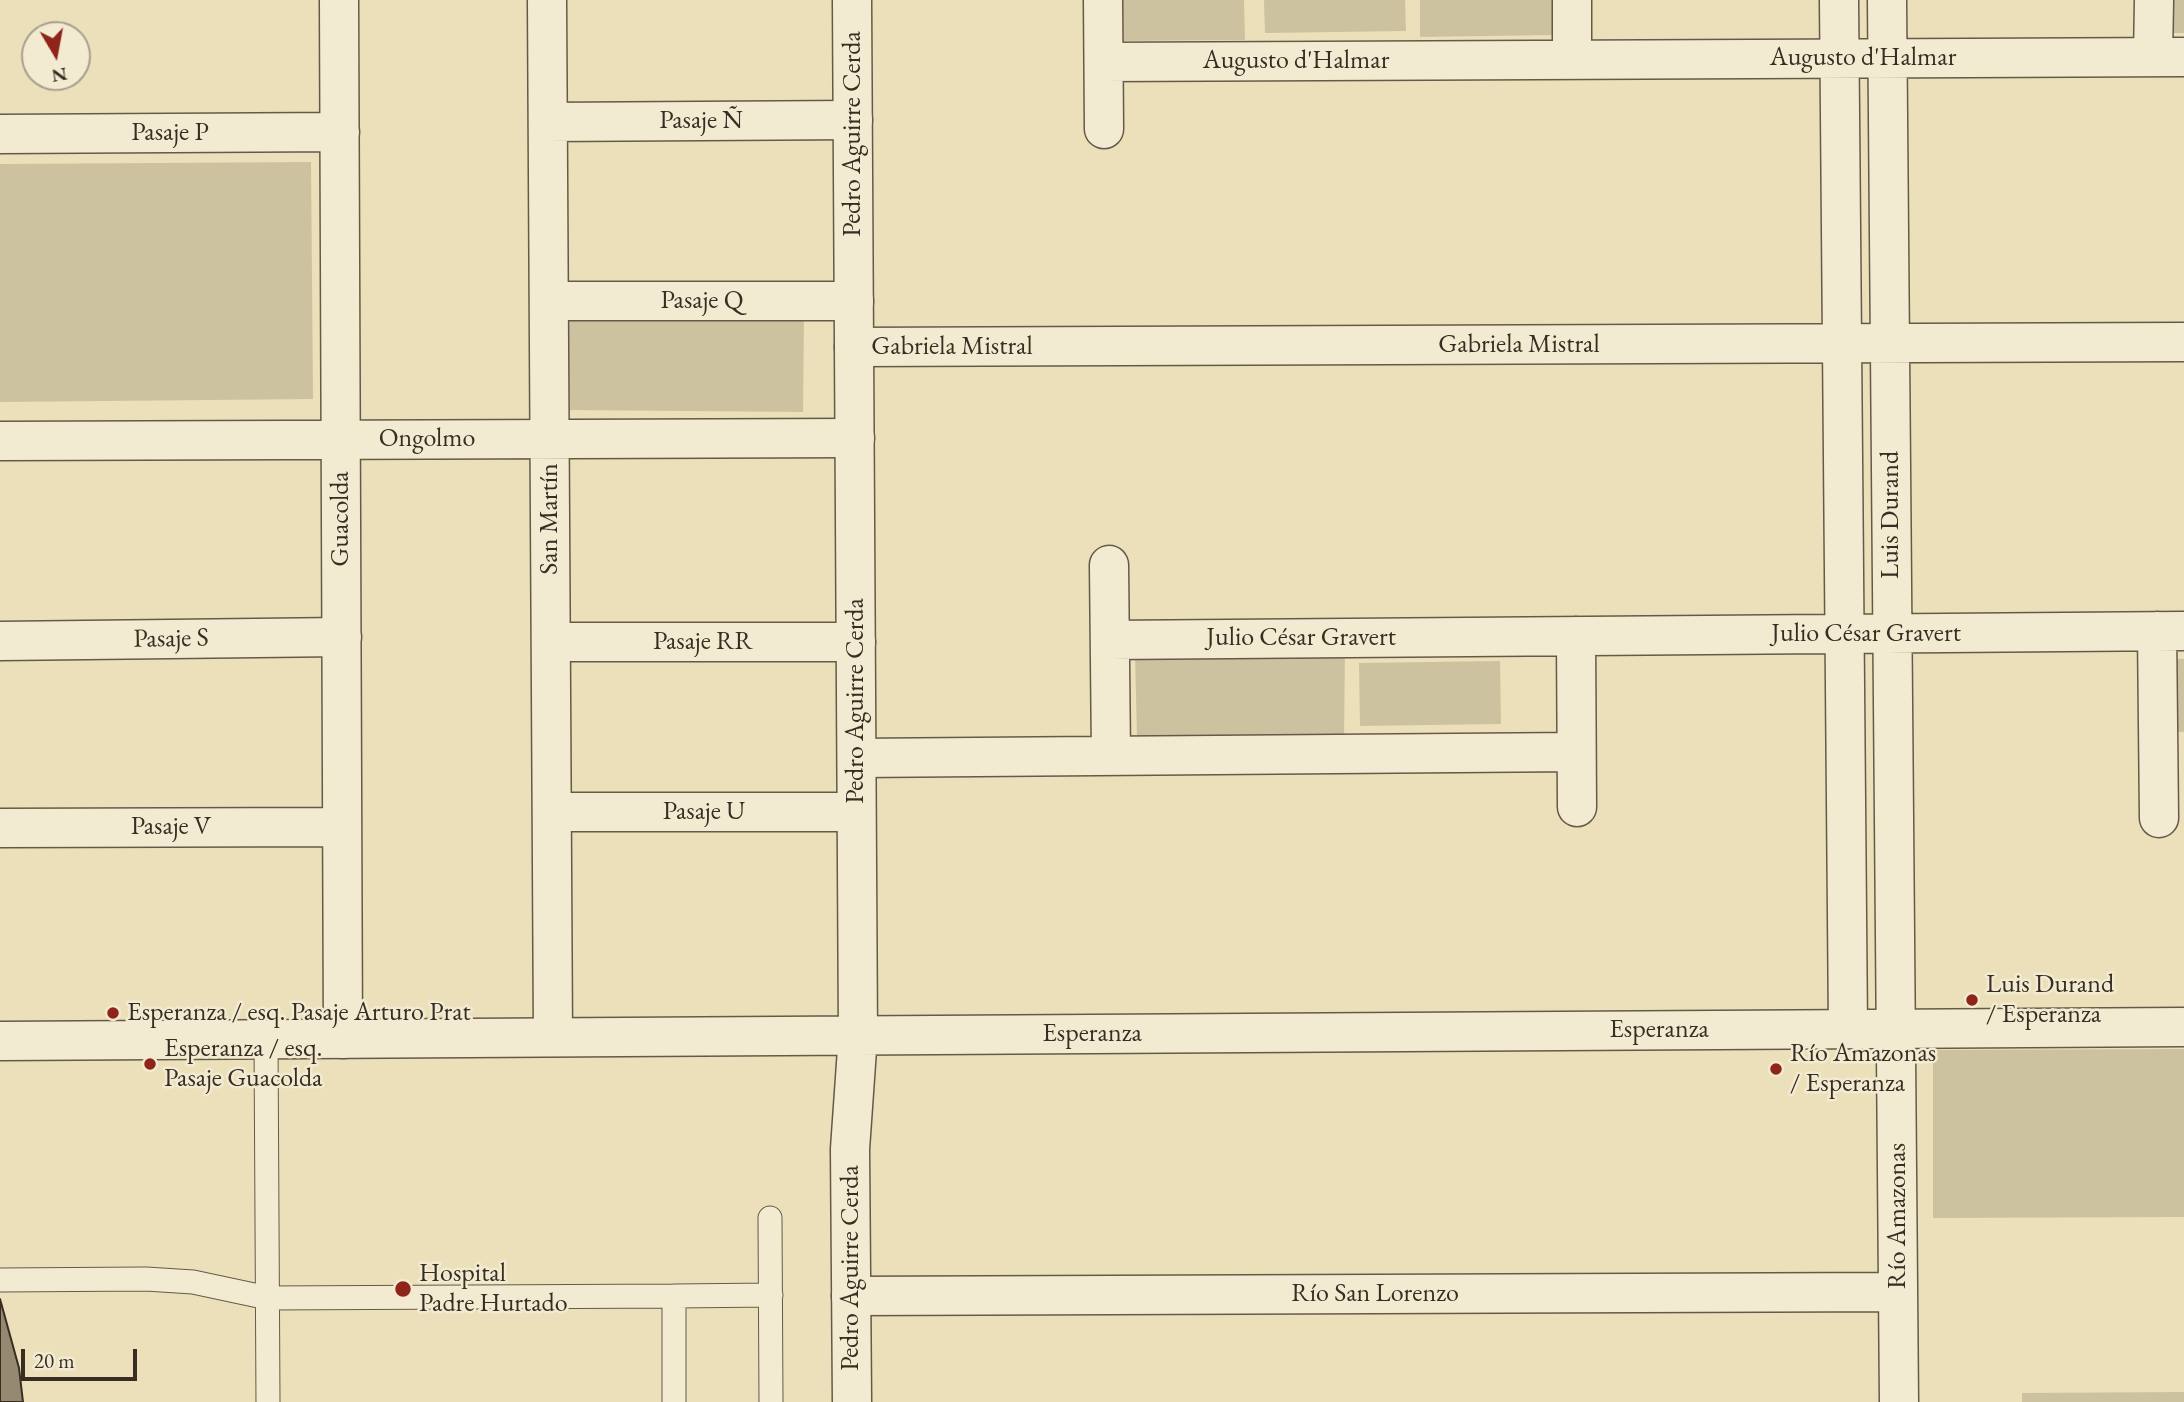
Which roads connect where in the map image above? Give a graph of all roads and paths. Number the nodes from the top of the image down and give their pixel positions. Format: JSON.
{"nodes":[{"id":1,"x":340,"y":0,"type":"edge"},
{"id":2,"x":547,"y":0,"type":"edge"},
{"id":3,"x":852,"y":0,"type":"edge"},
{"id":4,"x":1103,"y":0,"type":"edge"},
{"id":5,"x":1572,"y":0,"type":"edge"},
{"id":6,"x":1839,"y":0,"type":"edge"},
{"id":7,"x":1887,"y":0,"type":"edge"},
{"id":8,"x":2154,"y":0,"type":"edge"},
{"id":9,"x":2168,"y":57,"type":"edge"},
{"id":10,"x":1840,"y":58,"type":"junction"},
{"id":11,"x":1887,"y":58,"type":"junction"},
{"id":12,"x":1572,"y":60,"type":"junction"},
{"id":13,"x":1104,"y":62,"type":"junction"},
{"id":14,"x":853,"y":120,"type":"junction"},
{"id":15,"x":548,"y":122,"type":"junction"},
{"id":16,"x":1104,"y":128,"type":"dead end"},
{"id":17,"x":340,"y":132,"type":"junction"},
{"id":18,"x":0,"y":134,"type":"edge"},
{"id":19,"x":549,"y":301,"type":"junction"},
{"id":20,"x":854,"y":301,"type":"junction"},
{"id":21,"x":2184,"y":342,"type":"edge"},
{"id":22,"x":1842,"y":344,"type":"junction"},
{"id":23,"x":1890,"y":344,"type":"junction"},
{"id":24,"x":854,"y":347,"type":"junction"},
{"id":25,"x":855,"y":438,"type":"junction"},
{"id":26,"x":550,"y":439,"type":"junction"},
{"id":27,"x":341,"y":440,"type":"junction"},
{"id":28,"x":0,"y":442,"type":"edge"},
{"id":29,"x":1109,"y":565,"type":"dead end"},
{"id":30,"x":2171,"y":631,"type":"edge"},
{"id":31,"x":1845,"y":634,"type":"junction"},
{"id":32,"x":1892,"y":634,"type":"junction"},
{"id":33,"x":1576,"y":636,"type":"junction"},
{"id":34,"x":342,"y":637,"type":"junction"},
{"id":35,"x":1110,"y":640,"type":"junction"},
{"id":36,"x":0,"y":641,"type":"edge"},
{"id":37,"x":551,"y":642,"type":"junction"},
{"id":38,"x":856,"y":642,"type":"junction"},
{"id":39,"x":2171,"y":751,"type":"edge"},
{"id":40,"x":1576,"y":752,"type":"junction"},
{"id":41,"x":1111,"y":756,"type":"junction"},
{"id":42,"x":856,"y":758,"type":"junction"},
{"id":43,"x":1577,"y":807,"type":"dead end"},
{"id":44,"x":552,"y":812,"type":"junction"},
{"id":45,"x":856,"y":812,"type":"junction"},
{"id":46,"x":2159,"y":818,"type":"dead end"},
{"id":47,"x":342,"y":827,"type":"junction"},
{"id":48,"x":0,"y":828,"type":"edge"},
{"id":49,"x":2184,"y":1027,"type":"edge"},
{"id":50,"x":1848,"y":1029,"type":"junction"},
{"id":51,"x":1897,"y":1030,"type":"junction"},
{"id":52,"x":858,"y":1035,"type":"junction"},
{"id":53,"x":553,"y":1037,"type":"junction"},
{"id":54,"x":266,"y":1039,"type":"junction"},
{"id":55,"x":343,"y":1039,"type":"junction"},
{"id":56,"x":0,"y":1041,"type":"edge"},
{"id":57,"x":770,"y":1218,"type":"dead end"},
{"id":58,"x":0,"y":1280,"type":"edge"},
{"id":59,"x":1898,"y":1292,"type":"junction"},
{"id":60,"x":674,"y":1296,"type":"junction"},
{"id":61,"x":771,"y":1296,"type":"junction"},
{"id":62,"x":851,"y":1296,"type":"junction"},
{"id":63,"x":268,"y":1298,"type":"junction"},
{"id":64,"x":268,"y":1402,"type":"edge"},
{"id":65,"x":674,"y":1402,"type":"edge"},
{"id":66,"x":771,"y":1402,"type":"edge"},
{"id":67,"x":852,"y":1402,"type":"edge"},
{"id":68,"x":1899,"y":1402,"type":"edge"}],
"edges":[{"from":1,"to":17,"type":"street","name":"Guacolda"},
{"from":2,"to":15,"type":"street","name":"San Martín"},
{"from":3,"to":14,"type":"street","name":"Pedro Aguirre Cerda"},
{"from":4,"to":13,"type":"street"},
{"from":5,"to":12,"type":"street"},
{"from":6,"to":10,"type":"street","name":"Luis Durand"},
{"from":7,"to":11,"type":"street","name":"Luis Durand"},
{"from":8,"to":9,"type":"street","name":"Augusto d'Halmar"},
{"from":9,"to":11,"type":"street","name":"Augusto d'Halmar"},
{"from":10,"to":11,"type":"street","name":"Augusto d'Halmar"},
{"from":10,"to":12,"type":"street","name":"Augusto d'Halmar"},
{"from":10,"to":22,"type":"street","name":"Luis Durand"},
{"from":11,"to":23,"type":"street","name":"Luis Durand"},
{"from":12,"to":13,"type":"street","name":"Augusto d'Halmar"},
{"from":13,"to":16,"type":"street"},
{"from":14,"to":15,"type":"street","name":"Pasaje Ñ"},
{"from":14,"to":20,"type":"street","name":"Pedro Aguirre Cerda"},
{"from":15,"to":19,"type":"street","name":"San Martín"},
{"from":17,"to":18,"type":"street","name":"Pasaje P"},
{"from":17,"to":27,"type":"street","name":"Guacolda"},
{"from":19,"to":20,"type":"street","name":"Pasaje Q"},
{"from":19,"to":26,"type":"street","name":"San Martín"},
{"from":20,"to":24,"type":"street","name":"Pedro Aguirre Cerda"},
{"from":21,"to":23,"type":"street","name":"Gabriela Mistral"},
{"from":22,"to":23,"type":"street","name":"Gabriela Mistral"},
{"from":22,"to":24,"type":"street","name":"Gabriela Mistral"},
{"from":22,"to":31,"type":"street","name":"Luis Durand"},
{"from":23,"to":32,"type":"street","name":"Luis Durand"},
{"from":24,"to":25,"type":"street","name":"Pedro Aguirre Cerda"},
{"from":25,"to":26,"type":"street","name":"Ongolmo"},
{"from":25,"to":38,"type":"street","name":"Pedro Aguirre Cerda"},
{"from":26,"to":27,"type":"street","name":"Ongolmo"},
{"from":26,"to":37,"type":"street","name":"San Martín"},
{"from":27,"to":28,"type":"street","name":"Ongolmo"},
{"from":27,"to":34,"type":"street","name":"Guacolda"},
{"from":29,"to":35,"type":"street"},
{"from":30,"to":32,"type":"street","name":"Julio César Gravert"},
{"from":30,"to":39,"type":"street","name":"Julio César Gravert"},
{"from":31,"to":32,"type":"street","name":"Julio César Gravert"},
{"from":31,"to":33,"type":"street","name":"Julio César Gravert"},
{"from":31,"to":50,"type":"street","name":"Luis Durand"},
{"from":32,"to":51,"type":"street","name":"Luis Durand"},
{"from":33,"to":35,"type":"street","name":"Julio César Gravert"},
{"from":33,"to":40,"type":"street"},
{"from":34,"to":36,"type":"street","name":"Pasaje S"},
{"from":34,"to":47,"type":"street","name":"Guacolda"},
{"from":35,"to":41,"type":"street"},
{"from":37,"to":38,"type":"street","name":"Pasaje RR"},
{"from":37,"to":44,"type":"street","name":"San Martín"},
{"from":38,"to":42,"type":"street","name":"Pedro Aguirre Cerda"},
{"from":39,"to":46,"type":"street","name":"Julio César Gravert"},
{"from":40,"to":41,"type":"street"},
{"from":40,"to":43,"type":"street"},
{"from":41,"to":42,"type":"street"},
{"from":42,"to":45,"type":"street","name":"Pedro Aguirre Cerda"},
{"from":44,"to":45,"type":"street","name":"Pasaje U"},
{"from":44,"to":53,"type":"street","name":"San Martín"},
{"from":45,"to":52,"type":"street","name":"Pedro Aguirre Cerda"},
{"from":47,"to":48,"type":"street","name":"Pasaje V"},
{"from":47,"to":55,"type":"street","name":"Guacolda"},
{"from":49,"to":51,"type":"street","name":"Esperanza"},
{"from":50,"to":51,"type":"street","name":"Esperanza"},
{"from":50,"to":52,"type":"street","name":"Esperanza"},
{"from":51,"to":59,"type":"street","name":"Río Amazonas"},
{"from":52,"to":53,"type":"street","name":"Esperanza"},
{"from":52,"to":62,"type":"street","name":"Pedro Aguirre Cerda"},
{"from":53,"to":55,"type":"street","name":"Esperanza"},
{"from":54,"to":55,"type":"street","name":"Esperanza"},
{"from":54,"to":56,"type":"street","name":"Esperanza"},
{"from":54,"to":63,"type":"lane"},
{"from":57,"to":61,"type":"lane"},
{"from":58,"to":63,"type":"lane"},
{"from":59,"to":62,"type":"street","name":"Río San Lorenzo"},
{"from":59,"to":68,"type":"street","name":"Río Amazonas"},
{"from":60,"to":61,"type":"lane"},
{"from":60,"to":63,"type":"lane"},
{"from":60,"to":65,"type":"lane"},
{"from":61,"to":66,"type":"lane"},
{"from":62,"to":67,"type":"street","name":"Pedro Aguirre Cerda"},
{"from":63,"to":64,"type":"lane"}]}
